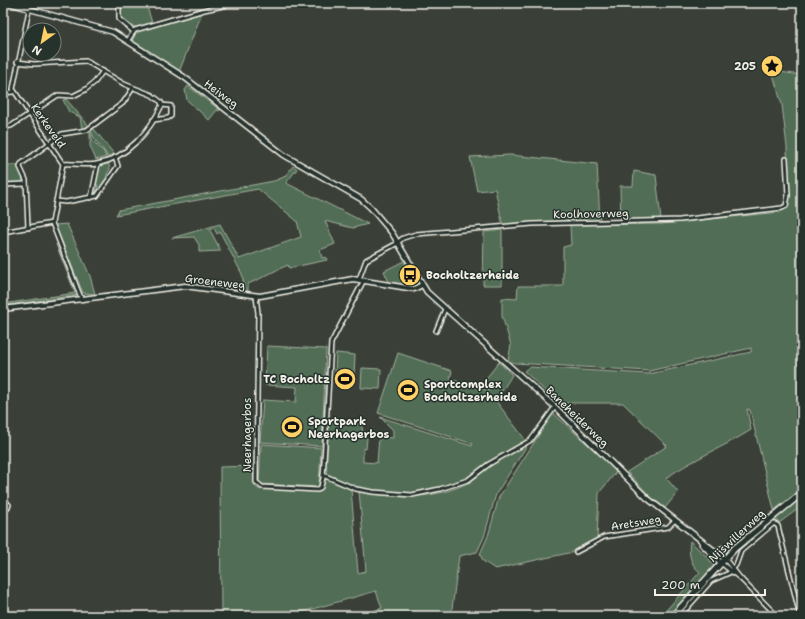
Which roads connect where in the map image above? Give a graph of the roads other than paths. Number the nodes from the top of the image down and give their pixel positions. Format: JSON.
{"nodes":[{"id":1,"x":8,"y":3,"type":"edge"},
{"id":2,"x":27,"y":3,"type":"edge"},
{"id":3,"x":119,"y":3,"type":"edge"},
{"id":4,"x":238,"y":3,"type":"edge"},
{"id":5,"x":765,"y":3,"type":"edge"},
{"id":6,"x":774,"y":3,"type":"edge"},
{"id":7,"x":29,"y":10,"type":"junction"},
{"id":8,"x":133,"y":31,"type":"junction"},
{"id":9,"x":128,"y":40,"type":"junction"},
{"id":10,"x":17,"y":62,"type":"junction"},
{"id":11,"x":103,"y":71,"type":"junction"},
{"id":12,"x":133,"y":88,"type":"junction"},
{"id":13,"x":13,"y":92,"type":"junction"},
{"id":14,"x":3,"y":93,"type":"edge"},
{"id":15,"x":162,"y":105,"type":"junction"},
{"id":16,"x":29,"y":114,"type":"junction"},
{"id":17,"x":152,"y":120,"type":"junction"},
{"id":18,"x":3,"y":127,"type":"edge"},
{"id":19,"x":49,"y":143,"type":"junction"},
{"id":20,"x":116,"y":157,"type":"junction"},
{"id":21,"x":786,"y":159,"type":"dead end"},
{"id":22,"x":63,"y":164,"type":"junction"},
{"id":23,"x":98,"y":164,"type":"junction"},
{"id":24,"x":26,"y":184,"type":"junction"},
{"id":25,"x":3,"y":185,"type":"edge"},
{"id":26,"x":91,"y":198,"type":"junction"},
{"id":27,"x":56,"y":201,"type":"junction"},
{"id":28,"x":52,"y":223,"type":"junction"},
{"id":29,"x":28,"y":228,"type":"junction"},
{"id":30,"x":3,"y":232,"type":"edge"},
{"id":31,"x":398,"y":242,"type":"junction"},
{"id":32,"x":361,"y":280,"type":"junction"},
{"id":33,"x":422,"y":285,"type":"junction"},
{"id":34,"x":256,"y":296,"type":"junction"},
{"id":35,"x":81,"y":298,"type":"junction"},
{"id":36,"x":445,"y":308,"type":"junction"},
{"id":37,"x":3,"y":309,"type":"edge"},
{"id":38,"x":436,"y":331,"type":"dead end"},
{"id":39,"x":555,"y":407,"type":"junction"},
{"id":40,"x":323,"y":475,"type":"junction"},
{"id":41,"x":802,"y":493,"type":"edge"},
{"id":42,"x":3,"y":498,"type":"edge"},
{"id":43,"x":3,"y":506,"type":"edge"},
{"id":44,"x":675,"y":520,"type":"junction"},
{"id":45,"x":697,"y":538,"type":"junction"},
{"id":46,"x":722,"y":548,"type":"dead end"},
{"id":47,"x":716,"y":551,"type":"junction"},
{"id":48,"x":576,"y":552,"type":"dead end"},
{"id":49,"x":723,"y":561,"type":"junction"},
{"id":50,"x":734,"y":569,"type":"junction"},
{"id":51,"x":731,"y":572,"type":"junction"},
{"id":52,"x":741,"y":579,"type":"junction"},
{"id":53,"x":673,"y":616,"type":"edge"},
{"id":54,"x":680,"y":616,"type":"edge"},
{"id":55,"x":777,"y":616,"type":"edge"},
{"id":56,"x":800,"y":616,"type":"edge"}],
"edges":[{"from":1,"to":7,"type":"street","name":"Heiweg"},
{"from":2,"to":7,"type":"street"},
{"from":3,"to":8,"type":"street"},
{"from":4,"to":8,"type":"street"},
{"from":5,"to":6,"type":"street"},
{"from":7,"to":9,"type":"street","name":"Heiweg"},
{"from":7,"to":10,"type":"street"},
{"from":8,"to":9,"type":"street"},
{"from":9,"to":31,"type":"street","name":"Heiweg"},
{"from":10,"to":11,"type":"street"},
{"from":10,"to":13,"type":"street"},
{"from":11,"to":12,"type":"street"},
{"from":11,"to":16,"type":"street"},
{"from":12,"to":15,"type":"street"},
{"from":12,"to":19,"type":"street"},
{"from":13,"to":14,"type":"street"},
{"from":13,"to":16,"type":"street","name":"Kerkeveld"},
{"from":15,"to":17,"type":"street"},
{"from":15,"to":17,"type":"street"},
{"from":16,"to":18,"type":"street"},
{"from":16,"to":19,"type":"street","name":"Kerkeveld"},
{"from":17,"to":20,"type":"street"},
{"from":19,"to":22,"type":"street","name":"Kerkeveld"},
{"from":19,"to":24,"type":"street"},
{"from":20,"to":23,"type":"street"},
{"from":20,"to":26,"type":"street"},
{"from":21,"to":31,"type":"street","name":"Koolhoverweg"},
{"from":22,"to":23,"type":"street"},
{"from":22,"to":27,"type":"street","name":"Kerkeveld"},
{"from":23,"to":26,"type":"street"},
{"from":24,"to":25,"type":"street"},
{"from":24,"to":29,"type":"street"},
{"from":26,"to":27,"type":"street"},
{"from":27,"to":28,"type":"street","name":"Kerkeveld"},
{"from":28,"to":29,"type":"street"},
{"from":28,"to":35,"type":"street"},
{"from":29,"to":30,"type":"street"},
{"from":31,"to":32,"type":"street","name":"Koolhoverweg"},
{"from":31,"to":33,"type":"street","name":"Baneheiderweg"},
{"from":32,"to":33,"type":"street","name":"Groeneweg"},
{"from":32,"to":34,"type":"street","name":"Groeneweg"},
{"from":32,"to":40,"type":"street","name":"Koolhoverweg"},
{"from":33,"to":36,"type":"street","name":"Baneheiderweg"},
{"from":34,"to":35,"type":"street","name":"Groeneweg"},
{"from":34,"to":40,"type":"street","name":"Neerhagerbos"},
{"from":35,"to":37,"type":"street","name":"Groeneweg"},
{"from":36,"to":38,"type":"street"},
{"from":36,"to":39,"type":"street","name":"Baneheiderweg"},
{"from":39,"to":40,"type":"street"},
{"from":39,"to":44,"type":"street","name":"Baneheiderweg"},
{"from":41,"to":49,"type":"main road","name":"Nijswillerweg"},
{"from":42,"to":43,"type":"street"},
{"from":44,"to":45,"type":"street","name":"Baneheiderweg"},
{"from":44,"to":48,"type":"street","name":"Aretsweg"},
{"from":45,"to":47,"type":"street","name":"Baneheiderweg"},
{"from":45,"to":49,"type":"street","name":"Baneheiderweg"},
{"from":46,"to":47,"type":"street"},
{"from":47,"to":49,"type":"street","name":"Baneheiderweg"},
{"from":49,"to":50,"type":"street"},
{"from":49,"to":51,"type":"street"},
{"from":49,"to":53,"type":"main road","name":"Nijswillerweg"},
{"from":50,"to":51,"type":"street","name":"Nijswillerweg"},
{"from":50,"to":52,"type":"street"},
{"from":50,"to":56,"type":"street","name":"Nijswillerweg"},
{"from":51,"to":52,"type":"street"},
{"from":51,"to":54,"type":"street","name":"Nijswillerweg"},
{"from":52,"to":55,"type":"street"}]}
